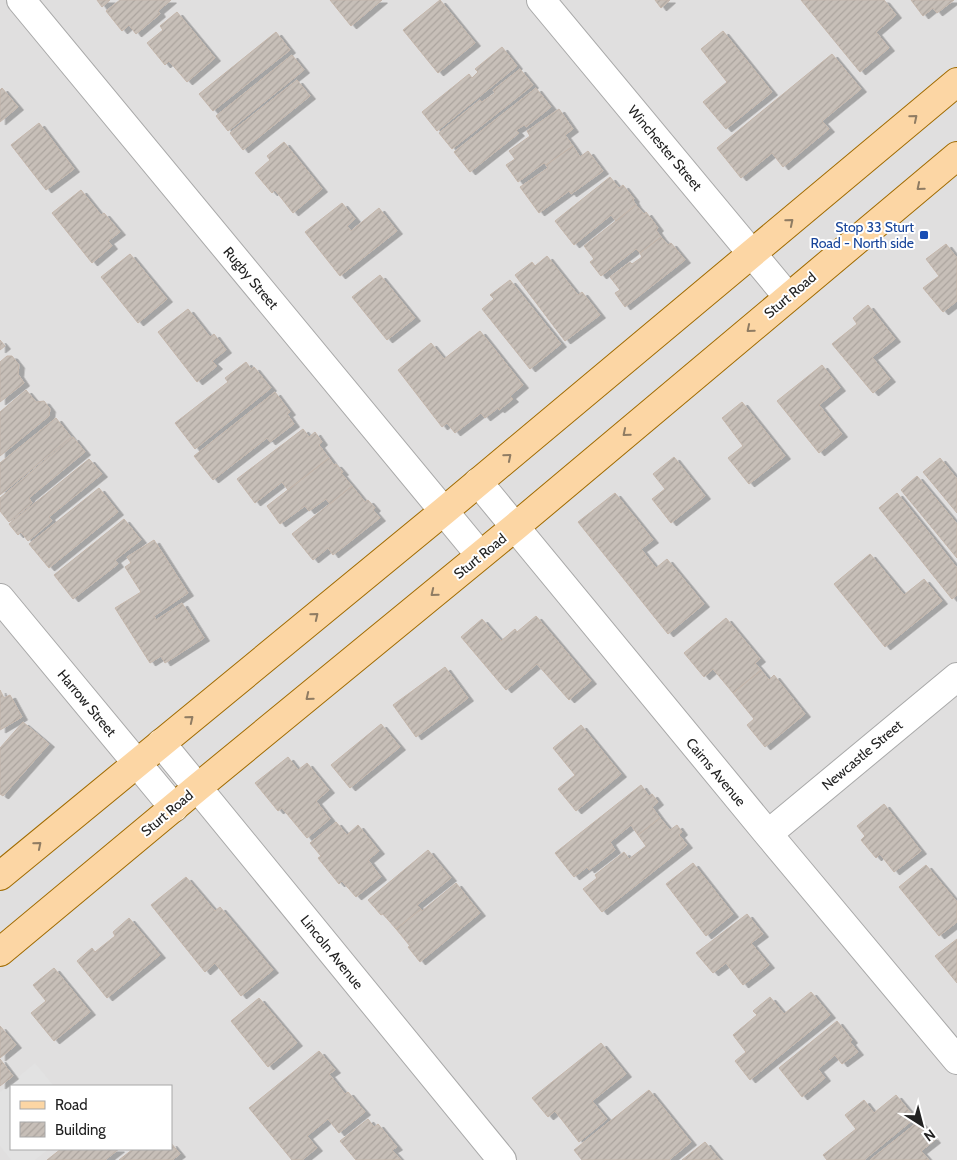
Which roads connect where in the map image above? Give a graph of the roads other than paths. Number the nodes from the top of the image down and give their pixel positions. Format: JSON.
{"nodes":[{"id":1,"x":21,"y":0,"type":"edge"},
{"id":2,"x":541,"y":0,"type":"edge"},
{"id":3,"x":957,"y":82,"type":"edge"},
{"id":4,"x":957,"y":156,"type":"edge"},
{"id":5,"x":752,"y":254,"type":"junction"},
{"id":6,"x":788,"y":297,"type":"junction"},
{"id":7,"x":478,"y":482,"type":"junction"},
{"id":8,"x":444,"y":511,"type":"junction"},
{"id":9,"x":515,"y":527,"type":"junction"},
{"id":10,"x":480,"y":555,"type":"junction"},
{"id":11,"x":0,"y":598,"type":"edge"},
{"id":12,"x":957,"y":677,"type":"edge"},
{"id":13,"x":161,"y":743,"type":"junction"},
{"id":14,"x":137,"y":763,"type":"junction"},
{"id":15,"x":197,"y":788,"type":"junction"},
{"id":16,"x":174,"y":808,"type":"junction"},
{"id":17,"x":768,"y":834,"type":"junction"},
{"id":18,"x":0,"y":876,"type":"edge"},
{"id":19,"x":0,"y":952,"type":"edge"},
{"id":20,"x":957,"y":1060,"type":"edge"},
{"id":21,"x":502,"y":1160,"type":"edge"}],
"edges":[{"from":1,"to":8,"type":"street","name":"Rugby Street"},
{"from":2,"to":5,"type":"street","name":"Winchester Street"},
{"from":5,"to":3,"type":"main road","one_way":true},
{"from":4,"to":6,"type":"main road","name":"Sturt Road","one_way":true},
{"from":5,"to":6,"type":"street","name":"Winchester Street"},
{"from":7,"to":5,"type":"main road","one_way":true},
{"from":6,"to":9,"type":"main road","name":"Sturt Road","one_way":true},
{"from":7,"to":8,"type":"main road"},
{"from":7,"to":9,"type":"street","name":"Cairns Avenue"},
{"from":8,"to":10,"type":"street","name":"Rugby Street"},
{"from":13,"to":8,"type":"main road","one_way":true},
{"from":9,"to":10,"type":"main road","name":"Sturt Road"},
{"from":9,"to":17,"type":"street","name":"Cairns Avenue"},
{"from":10,"to":15,"type":"main road","name":"Sturt Road","one_way":true},
{"from":11,"to":14,"type":"street","name":"Harrow Street"},
{"from":12,"to":17,"type":"street","name":"Newcastle Street"},
{"from":13,"to":14,"type":"main road"},
{"from":13,"to":15,"type":"street","name":"Lincoln Avenue"},
{"from":14,"to":16,"type":"street","name":"Harrow Street"},
{"from":18,"to":14,"type":"main road","one_way":true},
{"from":15,"to":16,"type":"main road","name":"Sturt Road"},
{"from":15,"to":21,"type":"street","name":"Lincoln Avenue"},
{"from":16,"to":19,"type":"main road","name":"Sturt Road"},
{"from":17,"to":20,"type":"street","name":"Cairns Avenue"}]}
